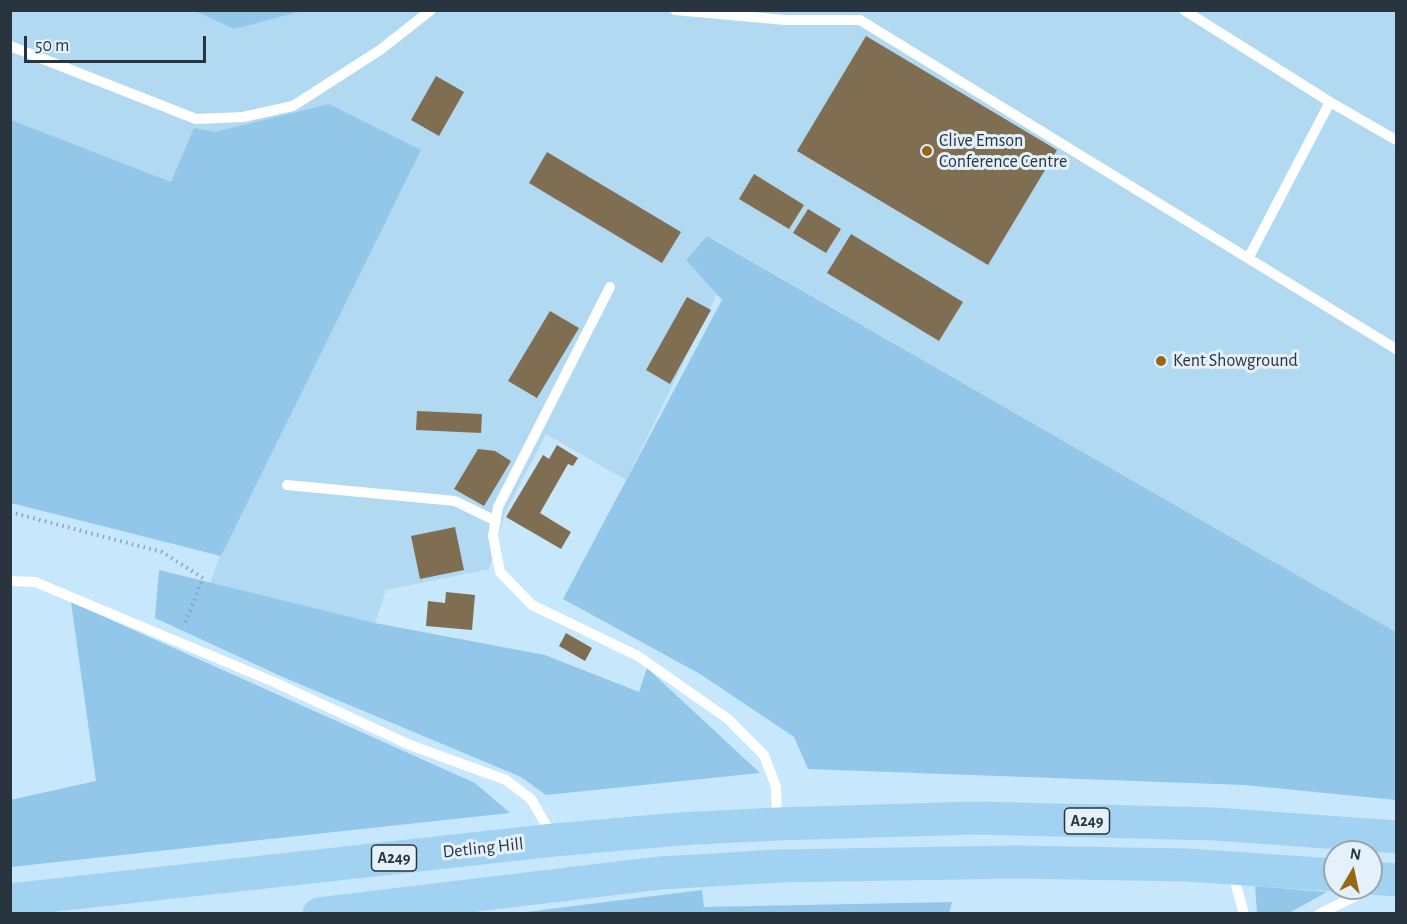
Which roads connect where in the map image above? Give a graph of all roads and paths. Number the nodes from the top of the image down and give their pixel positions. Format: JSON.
{"nodes":[{"id":1,"x":431,"y":10,"type":"edge"},
{"id":2,"x":675,"y":10,"type":"edge"},
{"id":3,"x":1184,"y":10,"type":"edge"},
{"id":4,"x":862,"y":15,"type":"edge"},
{"id":5,"x":10,"y":46,"type":"edge"},
{"id":6,"x":1330,"y":102,"type":"junction"},
{"id":7,"x":1396,"y":140,"type":"edge"},
{"id":8,"x":1249,"y":257,"type":"junction"},
{"id":9,"x":610,"y":287,"type":"dead end"},
{"id":10,"x":1396,"y":349,"type":"edge"},
{"id":11,"x":287,"y":485,"type":"dead end"},
{"id":12,"x":10,"y":512,"type":"edge"},
{"id":13,"x":495,"y":521,"type":"junction"},
{"id":14,"x":10,"y":581,"type":"edge"},
{"id":15,"x":178,"y":641,"type":"junction"},
{"id":16,"x":777,"y":824,"type":"junction"},
{"id":17,"x":1396,"y":837,"type":"edge"},
{"id":18,"x":554,"y":840,"type":"junction"},
{"id":19,"x":1231,"y":868,"type":"junction"},
{"id":20,"x":1323,"y":874,"type":"edge"},
{"id":21,"x":1386,"y":879,"type":"edge"},
{"id":22,"x":10,"y":900,"type":"edge"},
{"id":23,"x":374,"y":910,"type":"edge"},
{"id":24,"x":319,"y":914,"type":"edge"},
{"id":25,"x":1244,"y":914,"type":"edge"},
{"id":26,"x":1319,"y":914,"type":"edge"}],
"edges":[{"from":1,"to":5,"type":"lane"},
{"from":2,"to":4,"type":"lane"},
{"from":3,"to":6,"type":"lane"},
{"from":4,"to":8,"type":"lane"},
{"from":6,"to":7,"type":"lane"},
{"from":6,"to":8,"type":"lane"},
{"from":8,"to":10,"type":"lane"},
{"from":9,"to":13,"type":"lane"},
{"from":11,"to":13,"type":"lane"},
{"from":12,"to":15,"type":"path"},
{"from":13,"to":16,"type":"lane"},
{"from":14,"to":15,"type":"lane"},
{"from":15,"to":18,"type":"lane"},
{"from":16,"to":17,"type":"highway","number":"A249"},
{"from":16,"to":18,"type":"highway","name":"Detling Hill","number":"A249"},
{"from":18,"to":22,"type":"highway","name":"Detling Hill","number":"A249"},
{"from":19,"to":20,"type":"highway"},
{"from":19,"to":23,"type":"highway"},
{"from":19,"to":25,"type":"lane"},
{"from":21,"to":26,"type":"lane"},
{"from":23,"to":24,"type":"highway"}]}
